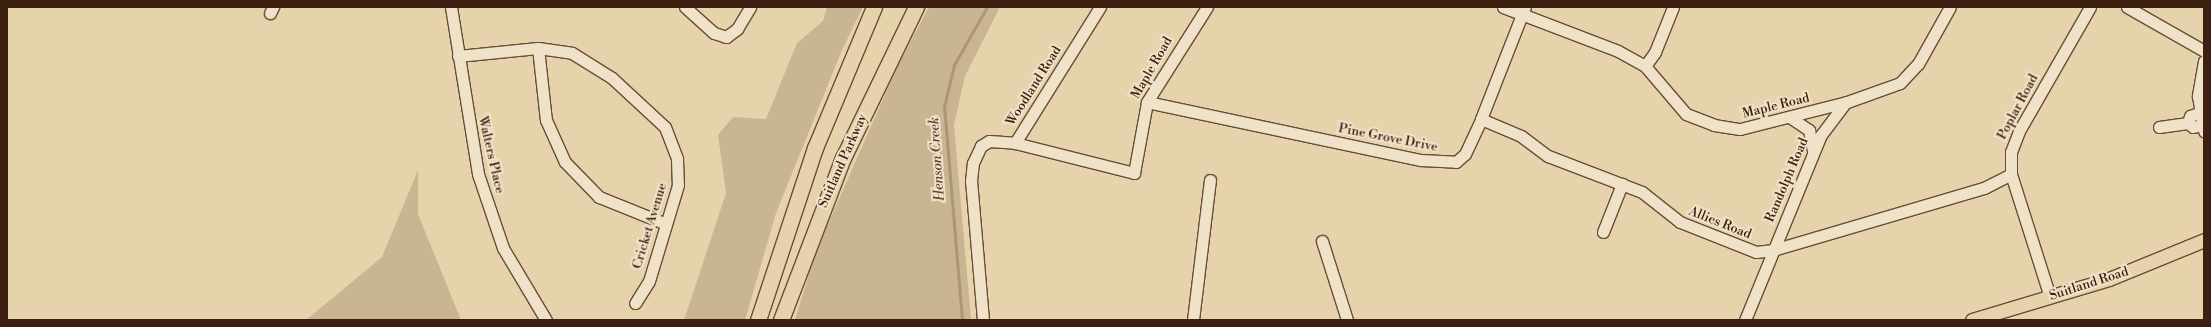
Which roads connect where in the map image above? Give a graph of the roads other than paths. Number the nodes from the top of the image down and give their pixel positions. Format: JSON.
{"nodes":[{"id":1,"x":451,"y":7,"type":"edge"},
{"id":2,"x":685,"y":7,"type":"edge"},
{"id":3,"x":750,"y":7,"type":"edge"},
{"id":4,"x":874,"y":7,"type":"edge"},
{"id":5,"x":916,"y":7,"type":"edge"},
{"id":6,"x":1100,"y":7,"type":"edge"},
{"id":7,"x":1207,"y":7,"type":"edge"},
{"id":8,"x":1503,"y":7,"type":"edge"},
{"id":9,"x":1673,"y":7,"type":"edge"},
{"id":10,"x":1950,"y":7,"type":"edge"},
{"id":11,"x":2090,"y":7,"type":"edge"},
{"id":12,"x":2127,"y":7,"type":"edge"},
{"id":13,"x":1524,"y":11,"type":"edge"},
{"id":14,"x":538,"y":48,"type":"junction"},
{"id":15,"x":2204,"y":51,"type":"edge"},
{"id":16,"x":458,"y":56,"type":"junction"},
{"id":17,"x":2204,"y":62,"type":"edge"},
{"id":18,"x":1645,"y":66,"type":"junction"},
{"id":19,"x":1147,"y":102,"type":"junction"},
{"id":20,"x":1847,"y":102,"type":"junction"},
{"id":21,"x":2199,"y":113,"type":"junction"},
{"id":22,"x":1791,"y":118,"type":"junction"},
{"id":23,"x":1481,"y":119,"type":"junction"},
{"id":24,"x":2188,"y":123,"type":"junction"},
{"id":25,"x":2159,"y":127,"type":"dead end"},
{"id":26,"x":2203,"y":128,"type":"edge"},
{"id":27,"x":1015,"y":143,"type":"junction"},
{"id":28,"x":1813,"y":153,"type":"junction"},
{"id":29,"x":2011,"y":174,"type":"junction"},
{"id":30,"x":1210,"y":180,"type":"dead end"},
{"id":31,"x":1622,"y":184,"type":"junction"},
{"id":32,"x":666,"y":224,"type":"junction"},
{"id":33,"x":1603,"y":232,"type":"dead end"},
{"id":34,"x":2204,"y":240,"type":"edge"},
{"id":35,"x":1322,"y":241,"type":"dead end"},
{"id":36,"x":1772,"y":250,"type":"junction"},
{"id":37,"x":2050,"y":297,"type":"junction"},
{"id":38,"x":635,"y":303,"type":"dead end"},
{"id":39,"x":546,"y":320,"type":"edge"},
{"id":40,"x":758,"y":320,"type":"edge"},
{"id":41,"x":781,"y":320,"type":"edge"},
{"id":42,"x":983,"y":320,"type":"edge"},
{"id":43,"x":1194,"y":320,"type":"edge"},
{"id":44,"x":1347,"y":320,"type":"edge"},
{"id":45,"x":1745,"y":320,"type":"edge"},
{"id":46,"x":1972,"y":320,"type":"edge"}],
"edges":[{"from":1,"to":16,"type":"street","name":"Walters Place"},
{"from":2,"to":3,"type":"street"},
{"from":4,"to":40,"type":"highway","name":"Suitland Parkway"},
{"from":5,"to":41,"type":"highway","name":"Suitland Parkway"},
{"from":6,"to":27,"type":"street","name":"Woodland Road"},
{"from":7,"to":19,"type":"street","name":"Maple Road"},
{"from":8,"to":13,"type":"street","name":"Maple Road"},
{"from":9,"to":18,"type":"street"},
{"from":10,"to":20,"type":"street","name":"Maple Road"},
{"from":11,"to":29,"type":"street","name":"Poplar Road"},
{"from":12,"to":15,"type":"street"},
{"from":13,"to":18,"type":"street","name":"Maple Road"},
{"from":13,"to":23,"type":"street","name":"Pine Grove Drive"},
{"from":14,"to":16,"type":"street","name":"Cricket Avenue"},
{"from":14,"to":32,"type":"street"},
{"from":14,"to":32,"type":"street","name":"Cricket Avenue"},
{"from":16,"to":39,"type":"street","name":"Walters Place"},
{"from":17,"to":21,"type":"street"},
{"from":18,"to":22,"type":"street","name":"Maple Road"},
{"from":19,"to":23,"type":"street","name":"Pine Grove Drive"},
{"from":19,"to":27,"type":"street","name":"Maple Road"},
{"from":20,"to":22,"type":"street","name":"Maple Road"},
{"from":20,"to":28,"type":"street","name":"Randolph Road"},
{"from":21,"to":24,"type":"street"},
{"from":21,"to":26,"type":"street"},
{"from":22,"to":28,"type":"street"},
{"from":23,"to":31,"type":"street","name":"Allies Road"},
{"from":24,"to":25,"type":"street"},
{"from":24,"to":26,"type":"street"},
{"from":27,"to":42,"type":"street","name":"Woodland Road"},
{"from":28,"to":36,"type":"street","name":"Randolph Road"},
{"from":29,"to":36,"type":"street","name":"Allies Road"},
{"from":29,"to":37,"type":"street","name":"Poplar Road"},
{"from":30,"to":43,"type":"street"},
{"from":31,"to":33,"type":"street"},
{"from":31,"to":36,"type":"street","name":"Allies Road"},
{"from":32,"to":38,"type":"street","name":"Cricket Avenue"},
{"from":34,"to":37,"type":"main road","name":"Suitland Road"},
{"from":35,"to":44,"type":"street"},
{"from":36,"to":45,"type":"street","name":"Randolph Road"},
{"from":37,"to":46,"type":"main road","name":"Suitland Road"}]}
